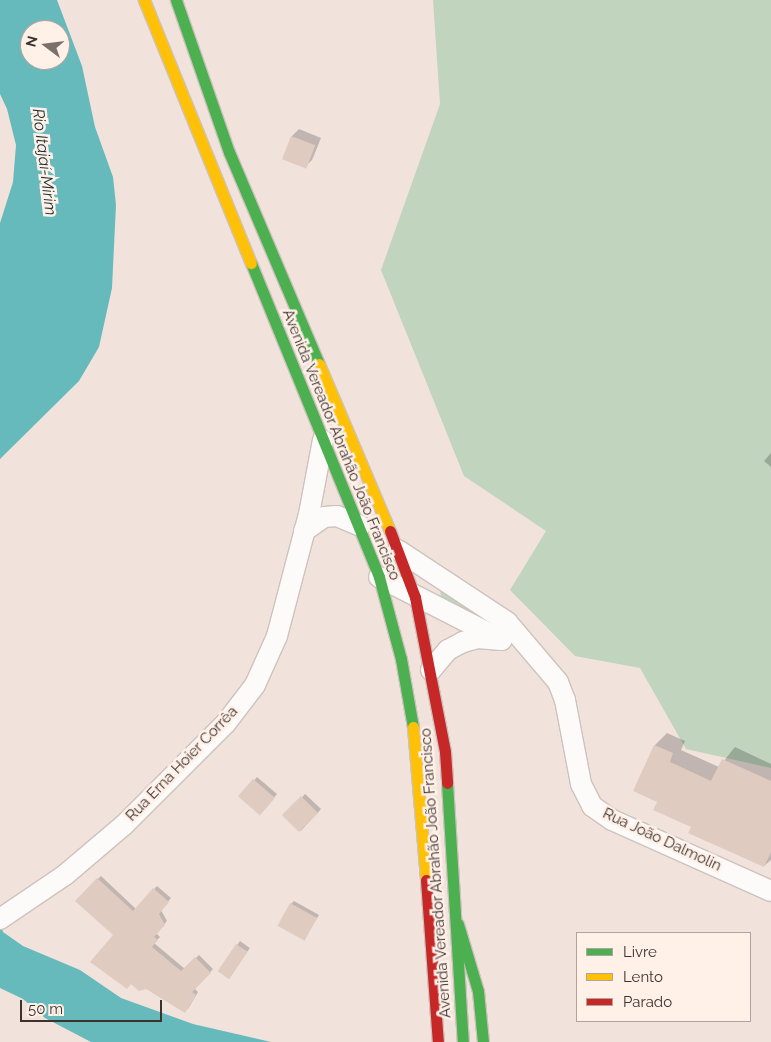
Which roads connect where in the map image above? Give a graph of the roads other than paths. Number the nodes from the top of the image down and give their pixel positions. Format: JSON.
{"nodes":[{"id":1,"x":144,"y":0,"type":"edge"},
{"id":2,"x":176,"y":0,"type":"edge"},
{"id":3,"x":324,"y":436,"type":"junction"},
{"id":4,"x":360,"y":526,"type":"junction"},
{"id":5,"x":304,"y":531,"type":"junction"},
{"id":6,"x":398,"y":550,"type":"junction"},
{"id":7,"x":379,"y":576,"type":"junction"},
{"id":8,"x":414,"y":597,"type":"junction"},
{"id":9,"x":502,"y":640,"type":"junction"},
{"id":10,"x":536,"y":658,"type":"junction"},
{"id":11,"x":431,"y":670,"type":"junction"},
{"id":12,"x":771,"y":891,"type":"edge"},
{"id":13,"x":1,"y":918,"type":"edge"},
{"id":14,"x":458,"y":924,"type":"junction"},
{"id":15,"x":438,"y":1042,"type":"edge"},
{"id":16,"x":463,"y":1042,"type":"edge"},
{"id":17,"x":483,"y":1042,"type":"edge"}],
"edges":[{"from":1,"to":3,"type":"main road","name":"Avenida Vereador Abrahão João Francisco"},
{"from":2,"to":6,"type":"main road","name":"Avenida Vereador Abrahão João Francisco"},
{"from":3,"to":4,"type":"main road","name":"Avenida Vereador Abrahão João Francisco"},
{"from":3,"to":5,"type":"street","name":"Rua Erna Hoier Corrêa"},
{"from":4,"to":5,"type":"street"},
{"from":4,"to":7,"type":"main road","name":"Avenida Vereador Abrahão João Francisco"},
{"from":5,"to":13,"type":"street","name":"Rua Erna Hoier Corrêa"},
{"from":6,"to":8,"type":"main road","name":"Avenida Vereador Abrahão João Francisco"},
{"from":6,"to":10,"type":"street","name":"Rua João Dalmolin"},
{"from":7,"to":8,"type":"street","name":"Rua João Dalmolin"},
{"from":7,"to":15,"type":"main road","name":"Avenida Vereador Abrahão João Francisco"},
{"from":8,"to":9,"type":"street","name":"Rua João Dalmolin"},
{"from":8,"to":11,"type":"main road","name":"Avenida Vereador Abrahão João Francisco"},
{"from":9,"to":10,"type":"street","name":"Rua João Dalmolin"},
{"from":9,"to":11,"type":"street","name":"Rua João Dalmolin"},
{"from":10,"to":12,"type":"street","name":"Rua João Dalmolin"},
{"from":11,"to":14,"type":"main road","name":"Avenida Vereador Abrahão João Francisco"},
{"from":14,"to":16,"type":"main road","name":"Avenida Vereador Abrahão João Francisco"},
{"from":14,"to":17,"type":"main road"}]}
